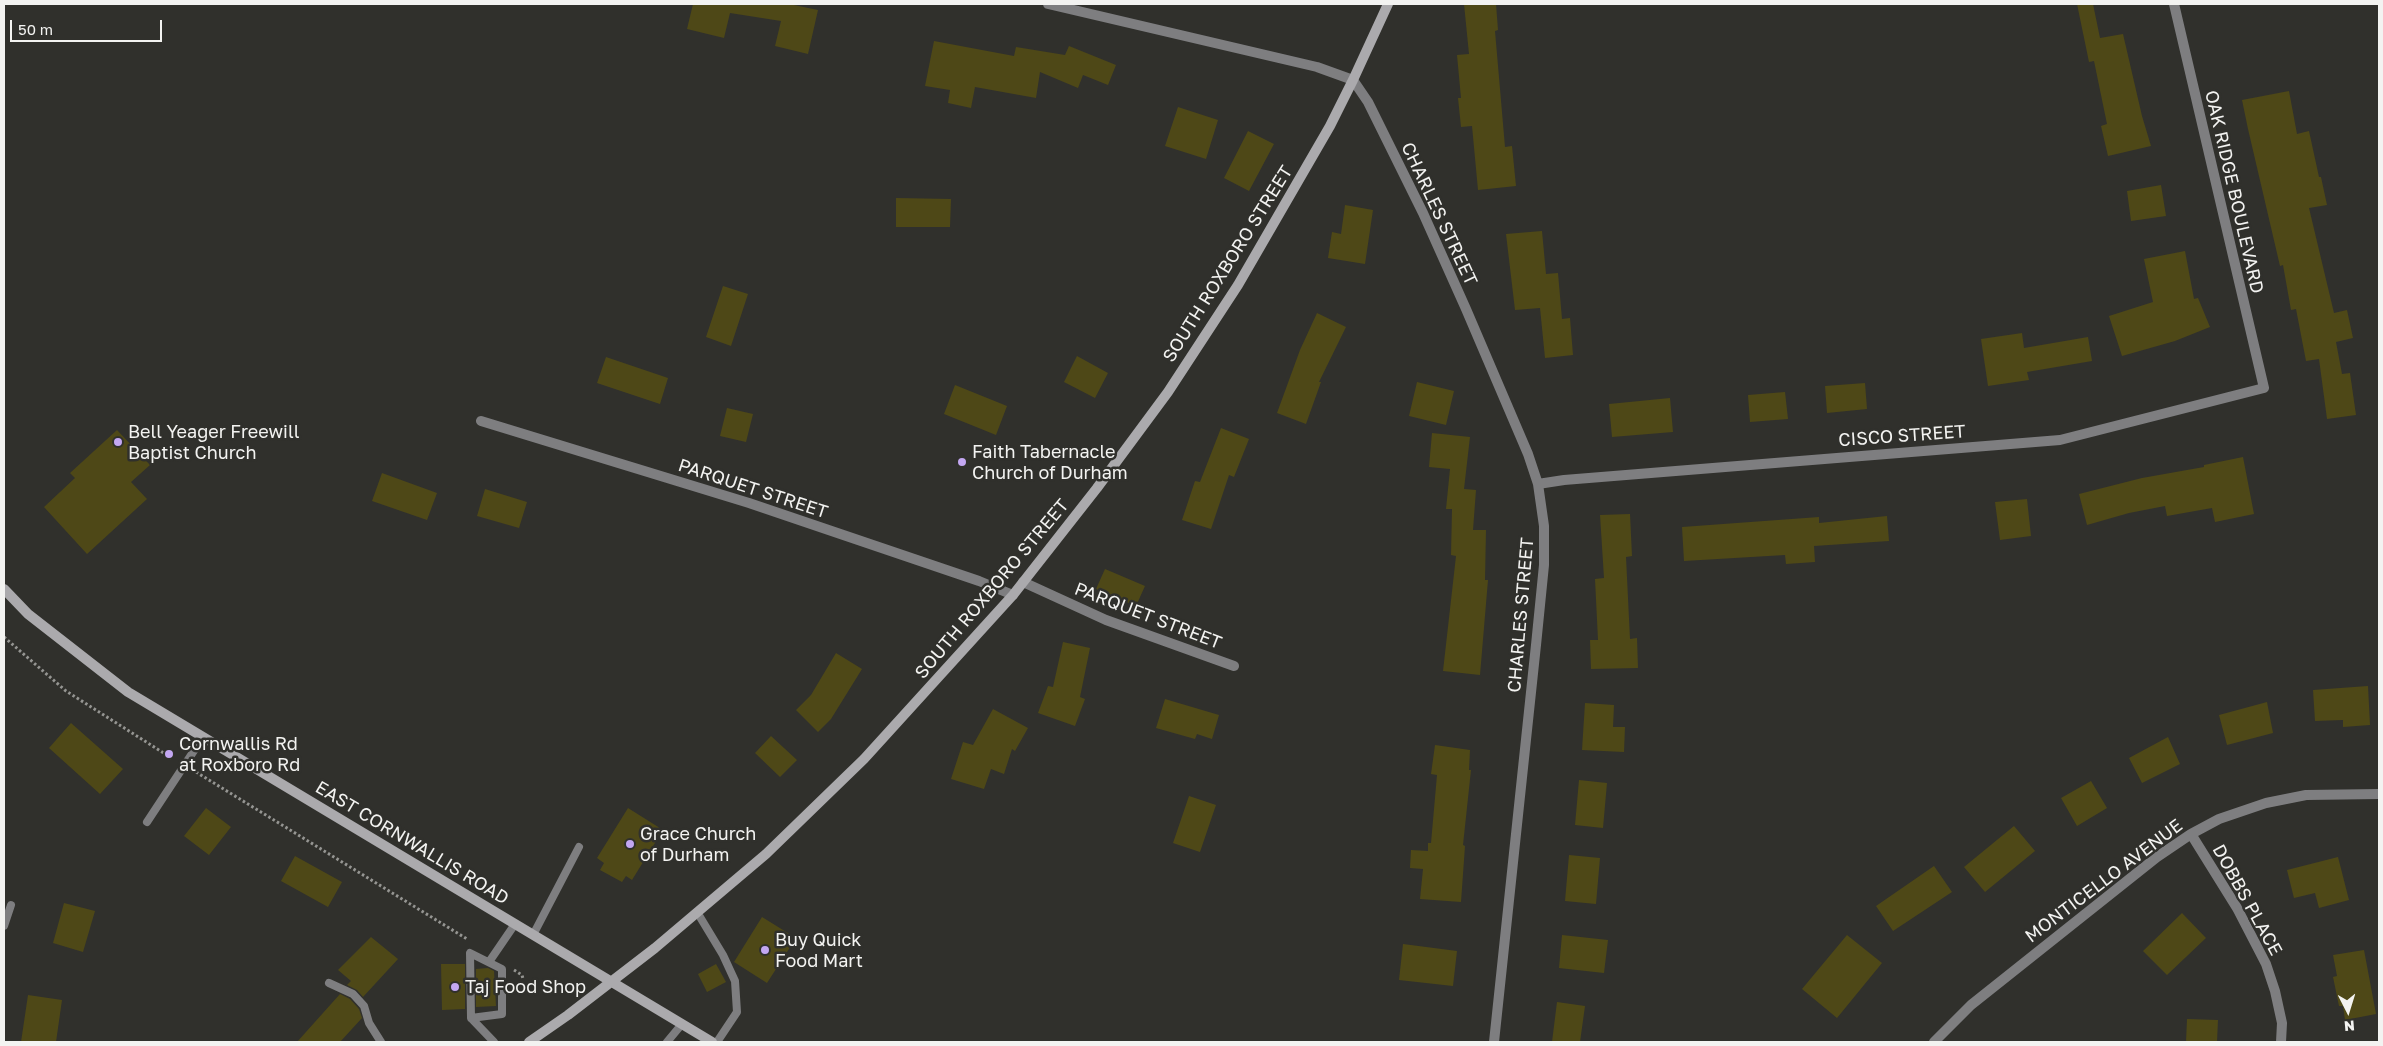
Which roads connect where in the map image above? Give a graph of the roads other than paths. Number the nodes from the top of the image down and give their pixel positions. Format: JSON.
{"nodes":[{"id":1,"x":1048,"y":4,"type":"edge"},
{"id":2,"x":1388,"y":4,"type":"edge"},
{"id":3,"x":2174,"y":4,"type":"edge"},
{"id":4,"x":1353,"y":80,"type":"junction"},
{"id":5,"x":2264,"y":388,"type":"joint"},
{"id":6,"x":481,"y":421,"type":"dead end"},
{"id":7,"x":1538,"y":484,"type":"junction"},
{"id":8,"x":1023,"y":582,"type":"junction"},
{"id":9,"x":4,"y":589,"type":"edge"},
{"id":10,"x":1013,"y":595,"type":"junction"},
{"id":11,"x":1234,"y":666,"type":"dead end"},
{"id":12,"x":203,"y":737,"type":"junction"},
{"id":13,"x":2379,"y":794,"type":"edge"},
{"id":14,"x":147,"y":822,"type":"dead end"},
{"id":15,"x":2191,"y":834,"type":"junction"},
{"id":16,"x":579,"y":847,"type":"dead end"},
{"id":17,"x":11,"y":905,"type":"dead end"},
{"id":18,"x":697,"y":912,"type":"junction"},
{"id":19,"x":515,"y":924,"type":"junction"},
{"id":20,"x":4,"y":926,"type":"edge"},
{"id":21,"x":533,"y":934,"type":"junction"},
{"id":22,"x":491,"y":959,"type":"junction"},
{"id":23,"x":611,"y":982,"type":"junction"},
{"id":24,"x":329,"y":983,"type":"dead end"},
{"id":25,"x":472,"y":1018,"type":"junction"},
{"id":26,"x":682,"y":1024,"type":"junction"},
{"id":27,"x":381,"y":1042,"type":"edge"},
{"id":28,"x":494,"y":1042,"type":"edge"},
{"id":29,"x":529,"y":1042,"type":"edge"},
{"id":30,"x":667,"y":1042,"type":"edge"},
{"id":31,"x":712,"y":1042,"type":"edge"},
{"id":32,"x":717,"y":1042,"type":"edge"},
{"id":33,"x":1494,"y":1042,"type":"edge"},
{"id":34,"x":1934,"y":1042,"type":"edge"},
{"id":35,"x":2281,"y":1042,"type":"edge"}],
"edges":[{"from":1,"to":4,"type":"street"},
{"from":2,"to":4,"type":"street","name":"SOUTH ROXBORO STREET"},
{"from":3,"to":5,"type":"street","name":"OAK RIDGE BOULEVARD"},
{"from":4,"to":7,"type":"street","name":"CHARLES STREET"},
{"from":4,"to":8,"type":"street","name":"SOUTH ROXBORO STREET"},
{"from":5,"to":7,"type":"street","name":"CISCO STREET"},
{"from":6,"to":10,"type":"street","name":"PARQUET STREET"},
{"from":7,"to":33,"type":"street","name":"CHARLES STREET"},
{"from":8,"to":10,"type":"street","name":"SOUTH ROXBORO STREET"},
{"from":8,"to":11,"type":"street","name":"PARQUET STREET"},
{"from":9,"to":12,"type":"street","name":"EAST CORNWALLIS ROAD"},
{"from":10,"to":18,"type":"street","name":"SOUTH ROXBORO STREET"},
{"from":12,"to":14,"type":"lane"},
{"from":12,"to":19,"type":"street","name":"EAST CORNWALLIS ROAD"},
{"from":13,"to":15,"type":"street","name":"MONTICELLO AVENUE"},
{"from":15,"to":34,"type":"street","name":"MONTICELLO AVENUE"},
{"from":15,"to":35,"type":"street","name":"DOBBS PLACE"},
{"from":16,"to":21,"type":"lane"},
{"from":17,"to":20,"type":"lane"},
{"from":18,"to":23,"type":"street","name":"SOUTH ROXBORO STREET"},
{"from":18,"to":32,"type":"lane"},
{"from":19,"to":21,"type":"street","name":"EAST CORNWALLIS ROAD"},
{"from":19,"to":22,"type":"lane"},
{"from":21,"to":23,"type":"street","name":"EAST CORNWALLIS ROAD"},
{"from":22,"to":25,"type":"lane"},
{"from":22,"to":25,"type":"lane"},
{"from":23,"to":26,"type":"street","name":"EAST CORNWALLIS ROAD"},
{"from":23,"to":29,"type":"street","name":"SOUTH ROXBORO STREET"},
{"from":24,"to":27,"type":"lane"},
{"from":25,"to":28,"type":"lane"},
{"from":26,"to":30,"type":"lane"},
{"from":26,"to":31,"type":"street","name":"EAST CORNWALLIS ROAD"}]}
